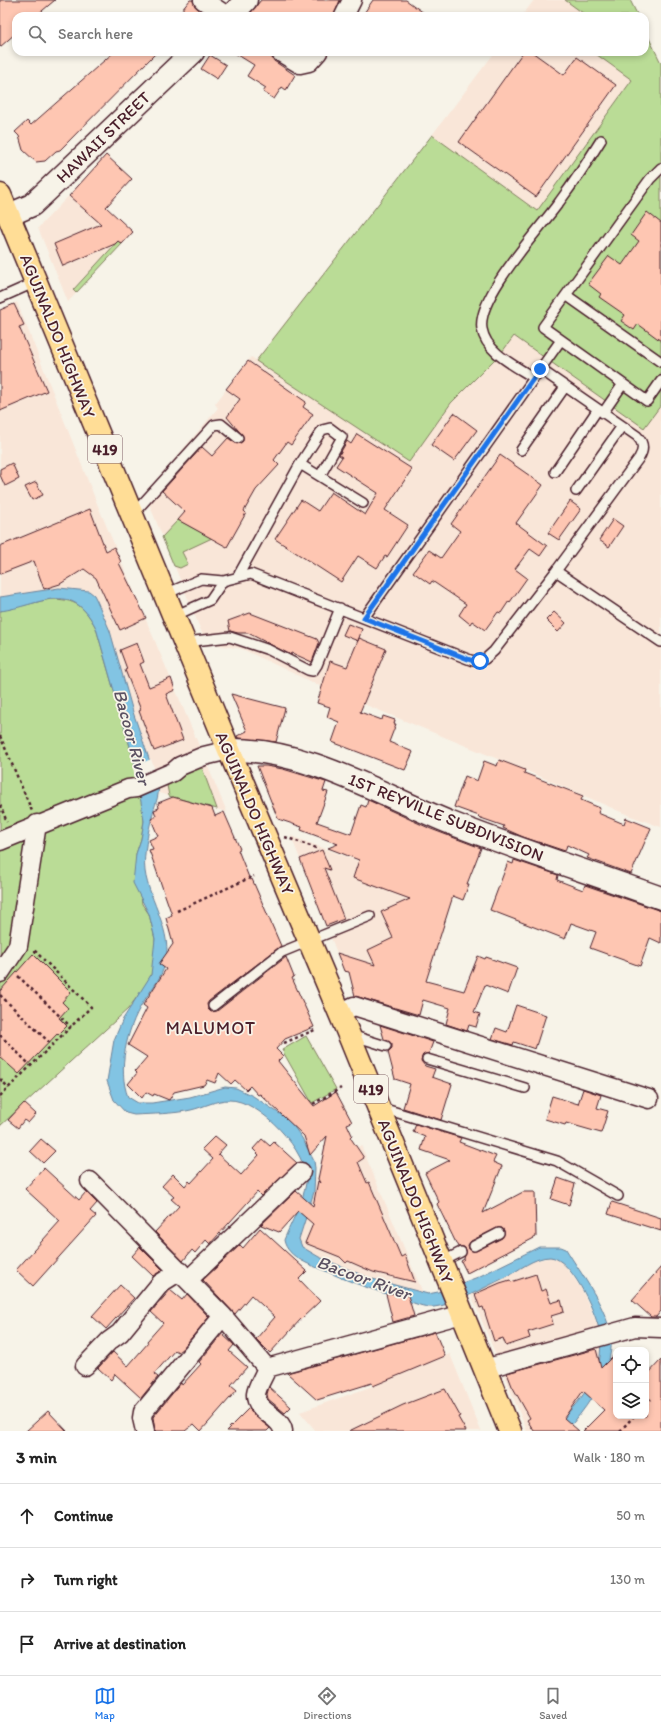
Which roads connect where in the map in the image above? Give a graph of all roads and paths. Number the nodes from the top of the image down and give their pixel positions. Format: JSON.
{"nodes":[{"id":1,"x":203,"y":0,"type":"edge"},
{"id":2,"x":246,"y":0,"type":"edge"},
{"id":3,"x":352,"y":0,"type":"edge"},
{"id":4,"x":221,"y":12,"type":"edge"},
{"id":5,"x":234,"y":12,"type":"edge"},
{"id":6,"x":346,"y":12,"type":"edge"},
{"id":7,"x":189,"y":56,"type":"edge"},
{"id":8,"x":287,"y":56,"type":"edge"},
{"id":9,"x":314,"y":56,"type":"edge"},
{"id":10,"x":601,"y":140,"type":"dead end"},
{"id":11,"x":661,"y":168,"type":"edge"},
{"id":12,"x":0,"y":195,"type":"edge"},
{"id":13,"x":4,"y":217,"type":"edge"},
{"id":14,"x":36,"y":282,"type":"junction"},
{"id":15,"x":566,"y":295,"type":"junction"},
{"id":16,"x":0,"y":298,"type":"edge"},
{"id":17,"x":561,"y":340,"type":"junction"},
{"id":18,"x":661,"y":362,"type":"edge"},
{"id":19,"x":540,"y":369,"type":"junction"},
{"id":20,"x":534,"y":378,"type":"junction"},
{"id":21,"x":661,"y":381,"type":"edge"},
{"id":22,"x":623,"y":384,"type":"junction"},
{"id":23,"x":565,"y":387,"type":"junction"},
{"id":24,"x":600,"y":411,"type":"junction"},
{"id":25,"x":622,"y":426,"type":"junction"},
{"id":26,"x":238,"y":438,"type":"dead end"},
{"id":27,"x":521,"y":450,"type":"dead end"},
{"id":28,"x":300,"y":464,"type":"junction"},
{"id":29,"x":555,"y":472,"type":"dead end"},
{"id":30,"x":320,"y":476,"type":"junction"},
{"id":31,"x":576,"y":491,"type":"dead end"},
{"id":32,"x":363,"y":503,"type":"dead end"},
{"id":33,"x":133,"y":515,"type":"junction"},
{"id":34,"x":556,"y":571,"type":"junction"},
{"id":35,"x":238,"y":576,"type":"junction"},
{"id":36,"x":223,"y":581,"type":"junction"},
{"id":37,"x":165,"y":594,"type":"junction"},
{"id":38,"x":340,"y":608,"type":"junction"},
{"id":39,"x":174,"y":616,"type":"junction"},
{"id":40,"x":364,"y":618,"type":"junction"},
{"id":41,"x":185,"y":642,"type":"junction"},
{"id":42,"x":661,"y":642,"type":"edge"},
{"id":43,"x":0,"y":736,"type":"edge"},
{"id":44,"x":229,"y":750,"type":"junction"},
{"id":45,"x":37,"y":824,"type":"junction"},
{"id":46,"x":283,"y":837,"type":"dead end"},
{"id":47,"x":0,"y":841,"type":"edge"},
{"id":48,"x":319,"y":849,"type":"dead end"},
{"id":49,"x":254,"y":876,"type":"dead end"},
{"id":50,"x":661,"y":898,"type":"edge"},
{"id":51,"x":177,"y":910,"type":"dead end"},
{"id":52,"x":370,"y":916,"type":"dead end"},
{"id":53,"x":20,"y":936,"type":"junction"},
{"id":54,"x":309,"y":941,"type":"junction"},
{"id":55,"x":3,"y":968,"type":"edge"},
{"id":56,"x":0,"y":996,"type":"edge"},
{"id":57,"x":213,"y":1006,"type":"dead end"},
{"id":58,"x":340,"y":1013,"type":"junction"},
{"id":59,"x":71,"y":1027,"type":"junction"},
{"id":60,"x":316,"y":1029,"type":"dead end"},
{"id":61,"x":349,"y":1034,"type":"junction"},
{"id":62,"x":0,"y":1035,"type":"edge"},
{"id":63,"x":284,"y":1043,"type":"dead end"},
{"id":64,"x":52,"y":1045,"type":"junction"},
{"id":65,"x":386,"y":1046,"type":"dead end"},
{"id":66,"x":427,"y":1059,"type":"dead end"},
{"id":67,"x":31,"y":1066,"type":"junction"},
{"id":68,"x":0,"y":1079,"type":"edge"},
{"id":69,"x":9,"y":1088,"type":"junction"},
{"id":70,"x":341,"y":1088,"type":"dead end"},
{"id":71,"x":525,"y":1088,"type":"dead end"},
{"id":72,"x":0,"y":1096,"type":"edge"},
{"id":73,"x":649,"y":1099,"type":"dead end"},
{"id":74,"x":313,"y":1104,"type":"dead end"},
{"id":75,"x":378,"y":1107,"type":"junction"},
{"id":76,"x":301,"y":1172,"type":"dead end"},
{"id":77,"x":90,"y":1181,"type":"dead end"},
{"id":78,"x":618,"y":1196,"type":"dead end"},
{"id":79,"x":499,"y":1233,"type":"dead end"},
{"id":80,"x":474,"y":1246,"type":"dead end"},
{"id":81,"x":461,"y":1252,"type":"dead end"},
{"id":82,"x":441,"y":1262,"type":"junction"},
{"id":83,"x":184,"y":1275,"type":"junction"},
{"id":84,"x":462,"y":1314,"type":"junction"},
{"id":85,"x":222,"y":1316,"type":"junction"},
{"id":86,"x":661,"y":1328,"type":"edge"},
{"id":87,"x":85,"y":1366,"type":"dead end"},
{"id":88,"x":268,"y":1368,"type":"junction"},
{"id":89,"x":484,"y":1369,"type":"junction"},
{"id":90,"x":631,"y":1419,"type":"edge"},
{"id":91,"x":145,"y":1431,"type":"edge"},
{"id":92,"x":283,"y":1431,"type":"edge"},
{"id":93,"x":510,"y":1431,"type":"edge"},
{"id":94,"x":620,"y":1431,"type":"edge"}],
"edges":[{"from":1,"to":4,"type":"street"},
{"from":2,"to":5,"type":"street"},
{"from":3,"to":6,"type":"street"},
{"from":7,"to":13,"type":"street","name":"HAWAII STREET"},
{"from":8,"to":9,"type":"street"},
{"from":10,"to":20,"type":"lane"},
{"from":11,"to":15,"type":"lane"},
{"from":12,"to":13,"type":"highway","name":"AGUINALDO HIGHWAY","number":"419"},
{"from":13,"to":14,"type":"highway","name":"AGUINALDO HIGHWAY","number":"419"},
{"from":14,"to":16,"type":"lane"},
{"from":14,"to":33,"type":"highway","name":"AGUINALDO HIGHWAY","number":"419"},
{"from":15,"to":17,"type":"lane"},
{"from":15,"to":18,"type":"lane"},
{"from":17,"to":19,"type":"lane"},
{"from":17,"to":22,"type":"lane"},
{"from":19,"to":20,"type":"lane"},
{"from":19,"to":23,"type":"lane"},
{"from":20,"to":40,"type":"lane"},
{"from":21,"to":22,"type":"lane"},
{"from":22,"to":24,"type":"lane"},
{"from":23,"to":24,"type":"lane"},
{"from":23,"to":27,"type":"lane"},
{"from":24,"to":25,"type":"lane"},
{"from":24,"to":29,"type":"lane"},
{"from":25,"to":31,"type":"lane"},
{"from":25,"to":34,"type":"lane"},
{"from":26,"to":33,"type":"lane"},
{"from":28,"to":30,"type":"lane"},
{"from":28,"to":30,"type":"lane"},
{"from":28,"to":35,"type":"lane"},
{"from":30,"to":32,"type":"lane"},
{"from":33,"to":37,"type":"highway","name":"AGUINALDO HIGHWAY","number":"419"},
{"from":34,"to":40,"type":"lane"},
{"from":34,"to":42,"type":"lane"},
{"from":35,"to":36,"type":"lane"},
{"from":35,"to":38,"type":"lane"},
{"from":36,"to":37,"type":"lane"},
{"from":36,"to":39,"type":"lane"},
{"from":37,"to":39,"type":"highway","name":"AGUINALDO HIGHWAY","number":"419"},
{"from":38,"to":40,"type":"lane"},
{"from":38,"to":41,"type":"lane"},
{"from":39,"to":41,"type":"highway","name":"AGUINALDO HIGHWAY","number":"419"},
{"from":41,"to":44,"type":"highway","name":"AGUINALDO HIGHWAY","number":"419"},
{"from":43,"to":45,"type":"path"},
{"from":44,"to":45,"type":"street"},
{"from":44,"to":50,"type":"street","name":"1ST REYVILLE SUBDIVISION"},
{"from":44,"to":54,"type":"highway","name":"AGUINALDO HIGHWAY","number":"419"},
{"from":45,"to":47,"type":"street"},
{"from":45,"to":53,"type":"street"},
{"from":46,"to":48,"type":"path"},
{"from":49,"to":51,"type":"path"},
{"from":52,"to":54,"type":"lane"},
{"from":53,"to":55,"type":"street"},
{"from":53,"to":59,"type":"path"},
{"from":54,"to":57,"type":"lane"},
{"from":54,"to":58,"type":"highway","name":"AGUINALDO HIGHWAY","number":"419"},
{"from":55,"to":59,"type":"path"},
{"from":56,"to":64,"type":"path"},
{"from":58,"to":61,"type":"highway","name":"AGUINALDO HIGHWAY","number":"419"},
{"from":58,"to":73,"type":"street"},
{"from":59,"to":64,"type":"path"},
{"from":60,"to":63,"type":"path"},
{"from":61,"to":65,"type":"lane"},
{"from":61,"to":75,"type":"highway","name":"AGUINALDO HIGHWAY","number":"419"},
{"from":62,"to":67,"type":"path"},
{"from":64,"to":67,"type":"path"},
{"from":66,"to":71,"type":"lane"},
{"from":67,"to":69,"type":"path"},
{"from":68,"to":69,"type":"path"},
{"from":69,"to":72,"type":"path"},
{"from":70,"to":74,"type":"path"},
{"from":75,"to":78,"type":"lane"},
{"from":75,"to":82,"type":"highway","name":"AGUINALDO HIGHWAY","number":"419"},
{"from":76,"to":83,"type":"street"},
{"from":77,"to":83,"type":"street"},
{"from":79,"to":80,"type":"lane"},
{"from":81,"to":82,"type":"lane"},
{"from":82,"to":84,"type":"highway","name":"AGUINALDO HIGHWAY","number":"419"},
{"from":83,"to":85,"type":"street"},
{"from":83,"to":87,"type":"street"},
{"from":84,"to":88,"type":"street"},
{"from":84,"to":89,"type":"highway","name":"AGUINALDO HIGHWAY","number":"419"},
{"from":85,"to":88,"type":"street"},
{"from":85,"to":91,"type":"street"},
{"from":86,"to":89,"type":"street"},
{"from":88,"to":92,"type":"street"},
{"from":89,"to":93,"type":"highway","name":"AGUINALDO HIGHWAY","number":"419"},
{"from":90,"to":94,"type":"path"}]}
